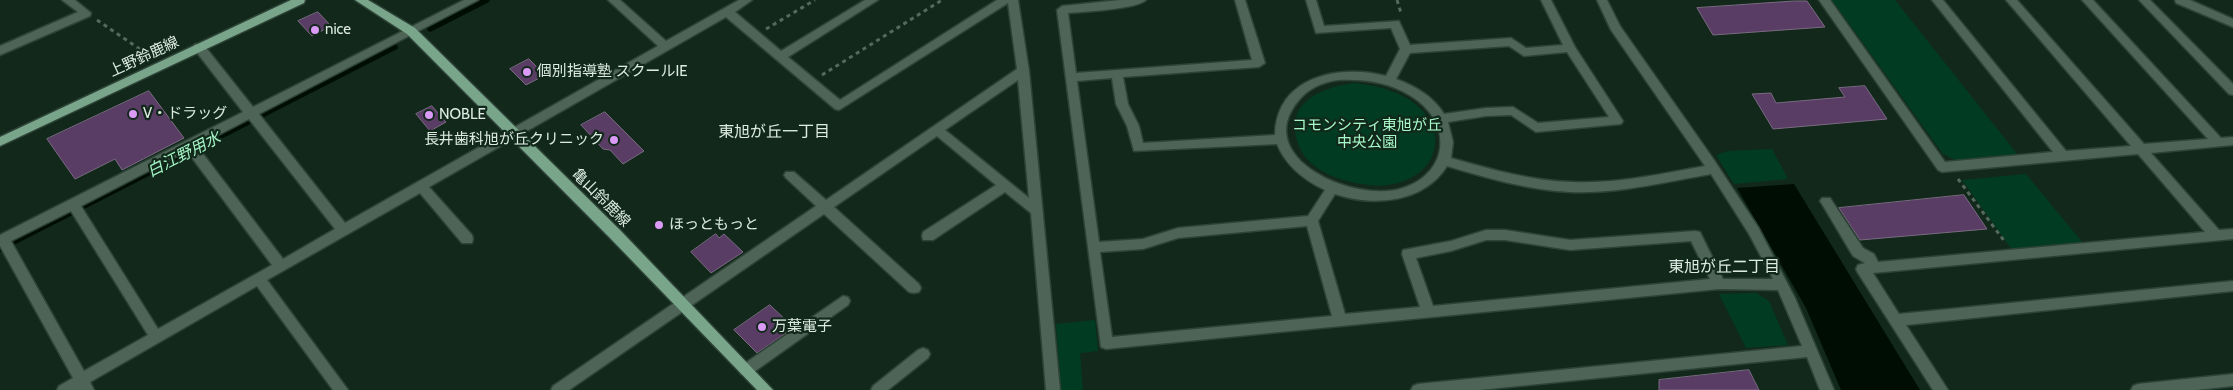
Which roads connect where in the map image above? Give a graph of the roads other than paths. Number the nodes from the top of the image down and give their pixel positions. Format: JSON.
{"nodes":[{"id":1,"x":67,"y":0,"type":"edge"},
{"id":2,"x":300,"y":0,"type":"edge"},
{"id":3,"x":360,"y":0,"type":"edge"},
{"id":4,"x":473,"y":0,"type":"edge"},
{"id":5,"x":613,"y":0,"type":"edge"},
{"id":6,"x":747,"y":0,"type":"edge"},
{"id":7,"x":873,"y":0,"type":"edge"},
{"id":8,"x":1005,"y":0,"type":"edge"},
{"id":9,"x":1013,"y":0,"type":"edge"},
{"id":10,"x":1141,"y":0,"type":"edge"},
{"id":11,"x":1240,"y":0,"type":"edge"},
{"id":12,"x":1310,"y":0,"type":"edge"},
{"id":13,"x":1546,"y":0,"type":"edge"},
{"id":14,"x":1602,"y":0,"type":"edge"},
{"id":15,"x":1824,"y":0,"type":"edge"},
{"id":16,"x":1937,"y":0,"type":"edge"},
{"id":17,"x":2011,"y":0,"type":"edge"},
{"id":18,"x":2087,"y":0,"type":"edge"},
{"id":19,"x":2144,"y":0,"type":"edge"},
{"id":20,"x":2180,"y":0,"type":"edge"},
{"id":21,"x":728,"y":12,"type":"junction"},
{"id":22,"x":2233,"y":23,"type":"edge"},
{"id":23,"x":411,"y":31,"type":"junction"},
{"id":24,"x":665,"y":46,"type":"junction"},
{"id":25,"x":200,"y":47,"type":"junction"},
{"id":26,"x":1570,"y":48,"type":"junction"},
{"id":27,"x":1406,"y":49,"type":"junction"},
{"id":28,"x":0,"y":51,"type":"edge"},
{"id":29,"x":780,"y":57,"type":"junction"},
{"id":30,"x":1022,"y":71,"type":"junction"},
{"id":31,"x":1117,"y":74,"type":"junction"},
{"id":32,"x":1070,"y":77,"type":"junction"},
{"id":33,"x":1390,"y":80,"type":"junction"},
{"id":34,"x":2233,"y":91,"type":"edge"},
{"id":35,"x":254,"y":117,"type":"junction"},
{"id":36,"x":1441,"y":118,"type":"junction"},
{"id":37,"x":937,"y":130,"type":"junction"},
{"id":38,"x":514,"y":132,"type":"junction"},
{"id":39,"x":1282,"y":139,"type":"junction"},
{"id":40,"x":0,"y":142,"type":"edge"},
{"id":41,"x":2233,"y":142,"type":"edge"},
{"id":42,"x":2219,"y":143,"type":"junction"},
{"id":43,"x":192,"y":149,"type":"junction"},
{"id":44,"x":2141,"y":150,"type":"junction"},
{"id":45,"x":2064,"y":157,"type":"junction"},
{"id":46,"x":1445,"y":161,"type":"junction"},
{"id":47,"x":1713,"y":169,"type":"junction"},
{"id":48,"x":790,"y":175,"type":"dead end"},
{"id":49,"x":420,"y":185,"type":"junction"},
{"id":50,"x":1005,"y":185,"type":"junction"},
{"id":51,"x":1332,"y":189,"type":"junction"},
{"id":52,"x":1826,"y":201,"type":"dead end"},
{"id":53,"x":824,"y":207,"type":"junction"},
{"id":54,"x":75,"y":208,"type":"junction"},
{"id":55,"x":1037,"y":211,"type":"junction"},
{"id":56,"x":1312,"y":221,"type":"junction"},
{"id":57,"x":343,"y":230,"type":"junction"},
{"id":58,"x":2233,"y":234,"type":"edge"},
{"id":59,"x":928,"y":236,"type":"dead end"},
{"id":60,"x":2216,"y":236,"type":"junction"},
{"id":61,"x":467,"y":239,"type":"dead end"},
{"id":62,"x":4,"y":243,"type":"edge"},
{"id":63,"x":1093,"y":247,"type":"junction"},
{"id":64,"x":280,"y":265,"type":"junction"},
{"id":65,"x":1875,"y":268,"type":"junction"},
{"id":66,"x":258,"y":278,"type":"junction"},
{"id":67,"x":1719,"y":284,"type":"junction"},
{"id":68,"x":1782,"y":285,"type":"junction"},
{"id":69,"x":2233,"y":286,"type":"edge"},
{"id":70,"x":914,"y":288,"type":"dead end"},
{"id":71,"x":843,"y":301,"type":"dead end"},
{"id":72,"x":682,"y":304,"type":"junction"},
{"id":73,"x":1428,"y":312,"type":"junction"},
{"id":74,"x":1340,"y":320,"type":"junction"},
{"id":75,"x":1897,"y":320,"type":"junction"},
{"id":76,"x":156,"y":337,"type":"junction"},
{"id":77,"x":1812,"y":351,"type":"junction"},
{"id":78,"x":924,"y":354,"type":"dead end"},
{"id":79,"x":746,"y":370,"type":"junction"},
{"id":80,"x":2233,"y":380,"type":"edge"},
{"id":81,"x":84,"y":385,"type":"edge"},
{"id":82,"x":64,"y":390,"type":"edge"},
{"id":83,"x":341,"y":390,"type":"edge"},
{"id":84,"x":558,"y":390,"type":"edge"},
{"id":85,"x":766,"y":390,"type":"edge"},
{"id":86,"x":878,"y":390,"type":"edge"},
{"id":87,"x":1053,"y":390,"type":"edge"},
{"id":88,"x":1418,"y":390,"type":"edge"},
{"id":89,"x":1827,"y":390,"type":"edge"},
{"id":90,"x":1940,"y":390,"type":"edge"},
{"id":91,"x":2138,"y":390,"type":"edge"}],
"edges":[{"from":1,"to":28,"type":"street"},
{"from":2,"to":25,"type":"main road","name":"上野鈴鹿線"},
{"from":3,"to":23,"type":"main road","name":"亀山鈴鹿線"},
{"from":4,"to":23,"type":"street"},
{"from":5,"to":24,"type":"street"},
{"from":6,"to":21,"type":"street"},
{"from":7,"to":29,"type":"street"},
{"from":8,"to":29,"type":"street"},
{"from":9,"to":30,"type":"street"},
{"from":10,"to":32,"type":"street"},
{"from":11,"to":31,"type":"street"},
{"from":12,"to":27,"type":"street"},
{"from":13,"to":26,"type":"street"},
{"from":14,"to":47,"type":"street"},
{"from":15,"to":45,"type":"street"},
{"from":16,"to":45,"type":"street"},
{"from":17,"to":44,"type":"street"},
{"from":18,"to":42,"type":"street"},
{"from":19,"to":34,"type":"street"},
{"from":20,"to":22,"type":"street"},
{"from":21,"to":24,"type":"street"},
{"from":21,"to":29,"type":"street"},
{"from":23,"to":35,"type":"street"},
{"from":23,"to":38,"type":"main road","name":"亀山鈴鹿線"},
{"from":24,"to":38,"type":"street"},
{"from":25,"to":35,"type":"street"},
{"from":25,"to":40,"type":"main road","name":"上野鈴鹿線"},
{"from":26,"to":27,"type":"street"},
{"from":26,"to":36,"type":"street"},
{"from":27,"to":33,"type":"street"},
{"from":30,"to":37,"type":"street"},
{"from":30,"to":55,"type":"street"},
{"from":31,"to":32,"type":"street"},
{"from":31,"to":39,"type":"street"},
{"from":32,"to":63,"type":"street"},
{"from":33,"to":36,"type":"street"},
{"from":33,"to":39,"type":"street"},
{"from":35,"to":43,"type":"street"},
{"from":35,"to":57,"type":"street"},
{"from":36,"to":46,"type":"street"},
{"from":37,"to":50,"type":"street"},
{"from":37,"to":53,"type":"street"},
{"from":38,"to":49,"type":"street"},
{"from":38,"to":72,"type":"main road","name":"亀山鈴鹿線"},
{"from":39,"to":51,"type":"street"},
{"from":41,"to":42,"type":"street"},
{"from":42,"to":44,"type":"street"},
{"from":43,"to":54,"type":"street"},
{"from":43,"to":64,"type":"street"},
{"from":44,"to":45,"type":"street"},
{"from":44,"to":60,"type":"street"},
{"from":46,"to":47,"type":"street"},
{"from":46,"to":51,"type":"street"},
{"from":47,"to":68,"type":"street"},
{"from":48,"to":53,"type":"street"},
{"from":49,"to":57,"type":"street"},
{"from":49,"to":61,"type":"street"},
{"from":50,"to":55,"type":"street"},
{"from":50,"to":59,"type":"street"},
{"from":51,"to":56,"type":"street"},
{"from":52,"to":65,"type":"street"},
{"from":53,"to":70,"type":"street"},
{"from":53,"to":72,"type":"street"},
{"from":54,"to":62,"type":"street"},
{"from":54,"to":76,"type":"street"},
{"from":55,"to":87,"type":"street"},
{"from":56,"to":63,"type":"street"},
{"from":56,"to":74,"type":"street"},
{"from":57,"to":64,"type":"street"},
{"from":58,"to":60,"type":"street"},
{"from":60,"to":65,"type":"street"},
{"from":62,"to":81,"type":"street"},
{"from":63,"to":74,"type":"street"},
{"from":64,"to":66,"type":"street"},
{"from":65,"to":75,"type":"street"},
{"from":66,"to":76,"type":"street"},
{"from":66,"to":83,"type":"street"},
{"from":67,"to":68,"type":"street"},
{"from":67,"to":73,"type":"street"},
{"from":67,"to":73,"type":"street"},
{"from":68,"to":77,"type":"street"},
{"from":69,"to":75,"type":"street"},
{"from":71,"to":79,"type":"street"},
{"from":72,"to":79,"type":"main road","name":"亀山鈴鹿線"},
{"from":72,"to":84,"type":"street"},
{"from":73,"to":74,"type":"street"},
{"from":75,"to":90,"type":"street"},
{"from":76,"to":81,"type":"street"},
{"from":77,"to":88,"type":"street"},
{"from":77,"to":89,"type":"street"},
{"from":78,"to":86,"type":"street"},
{"from":79,"to":85,"type":"main road","name":"亀山鈴鹿線"},
{"from":80,"to":91,"type":"street"},
{"from":81,"to":82,"type":"street"}]}
